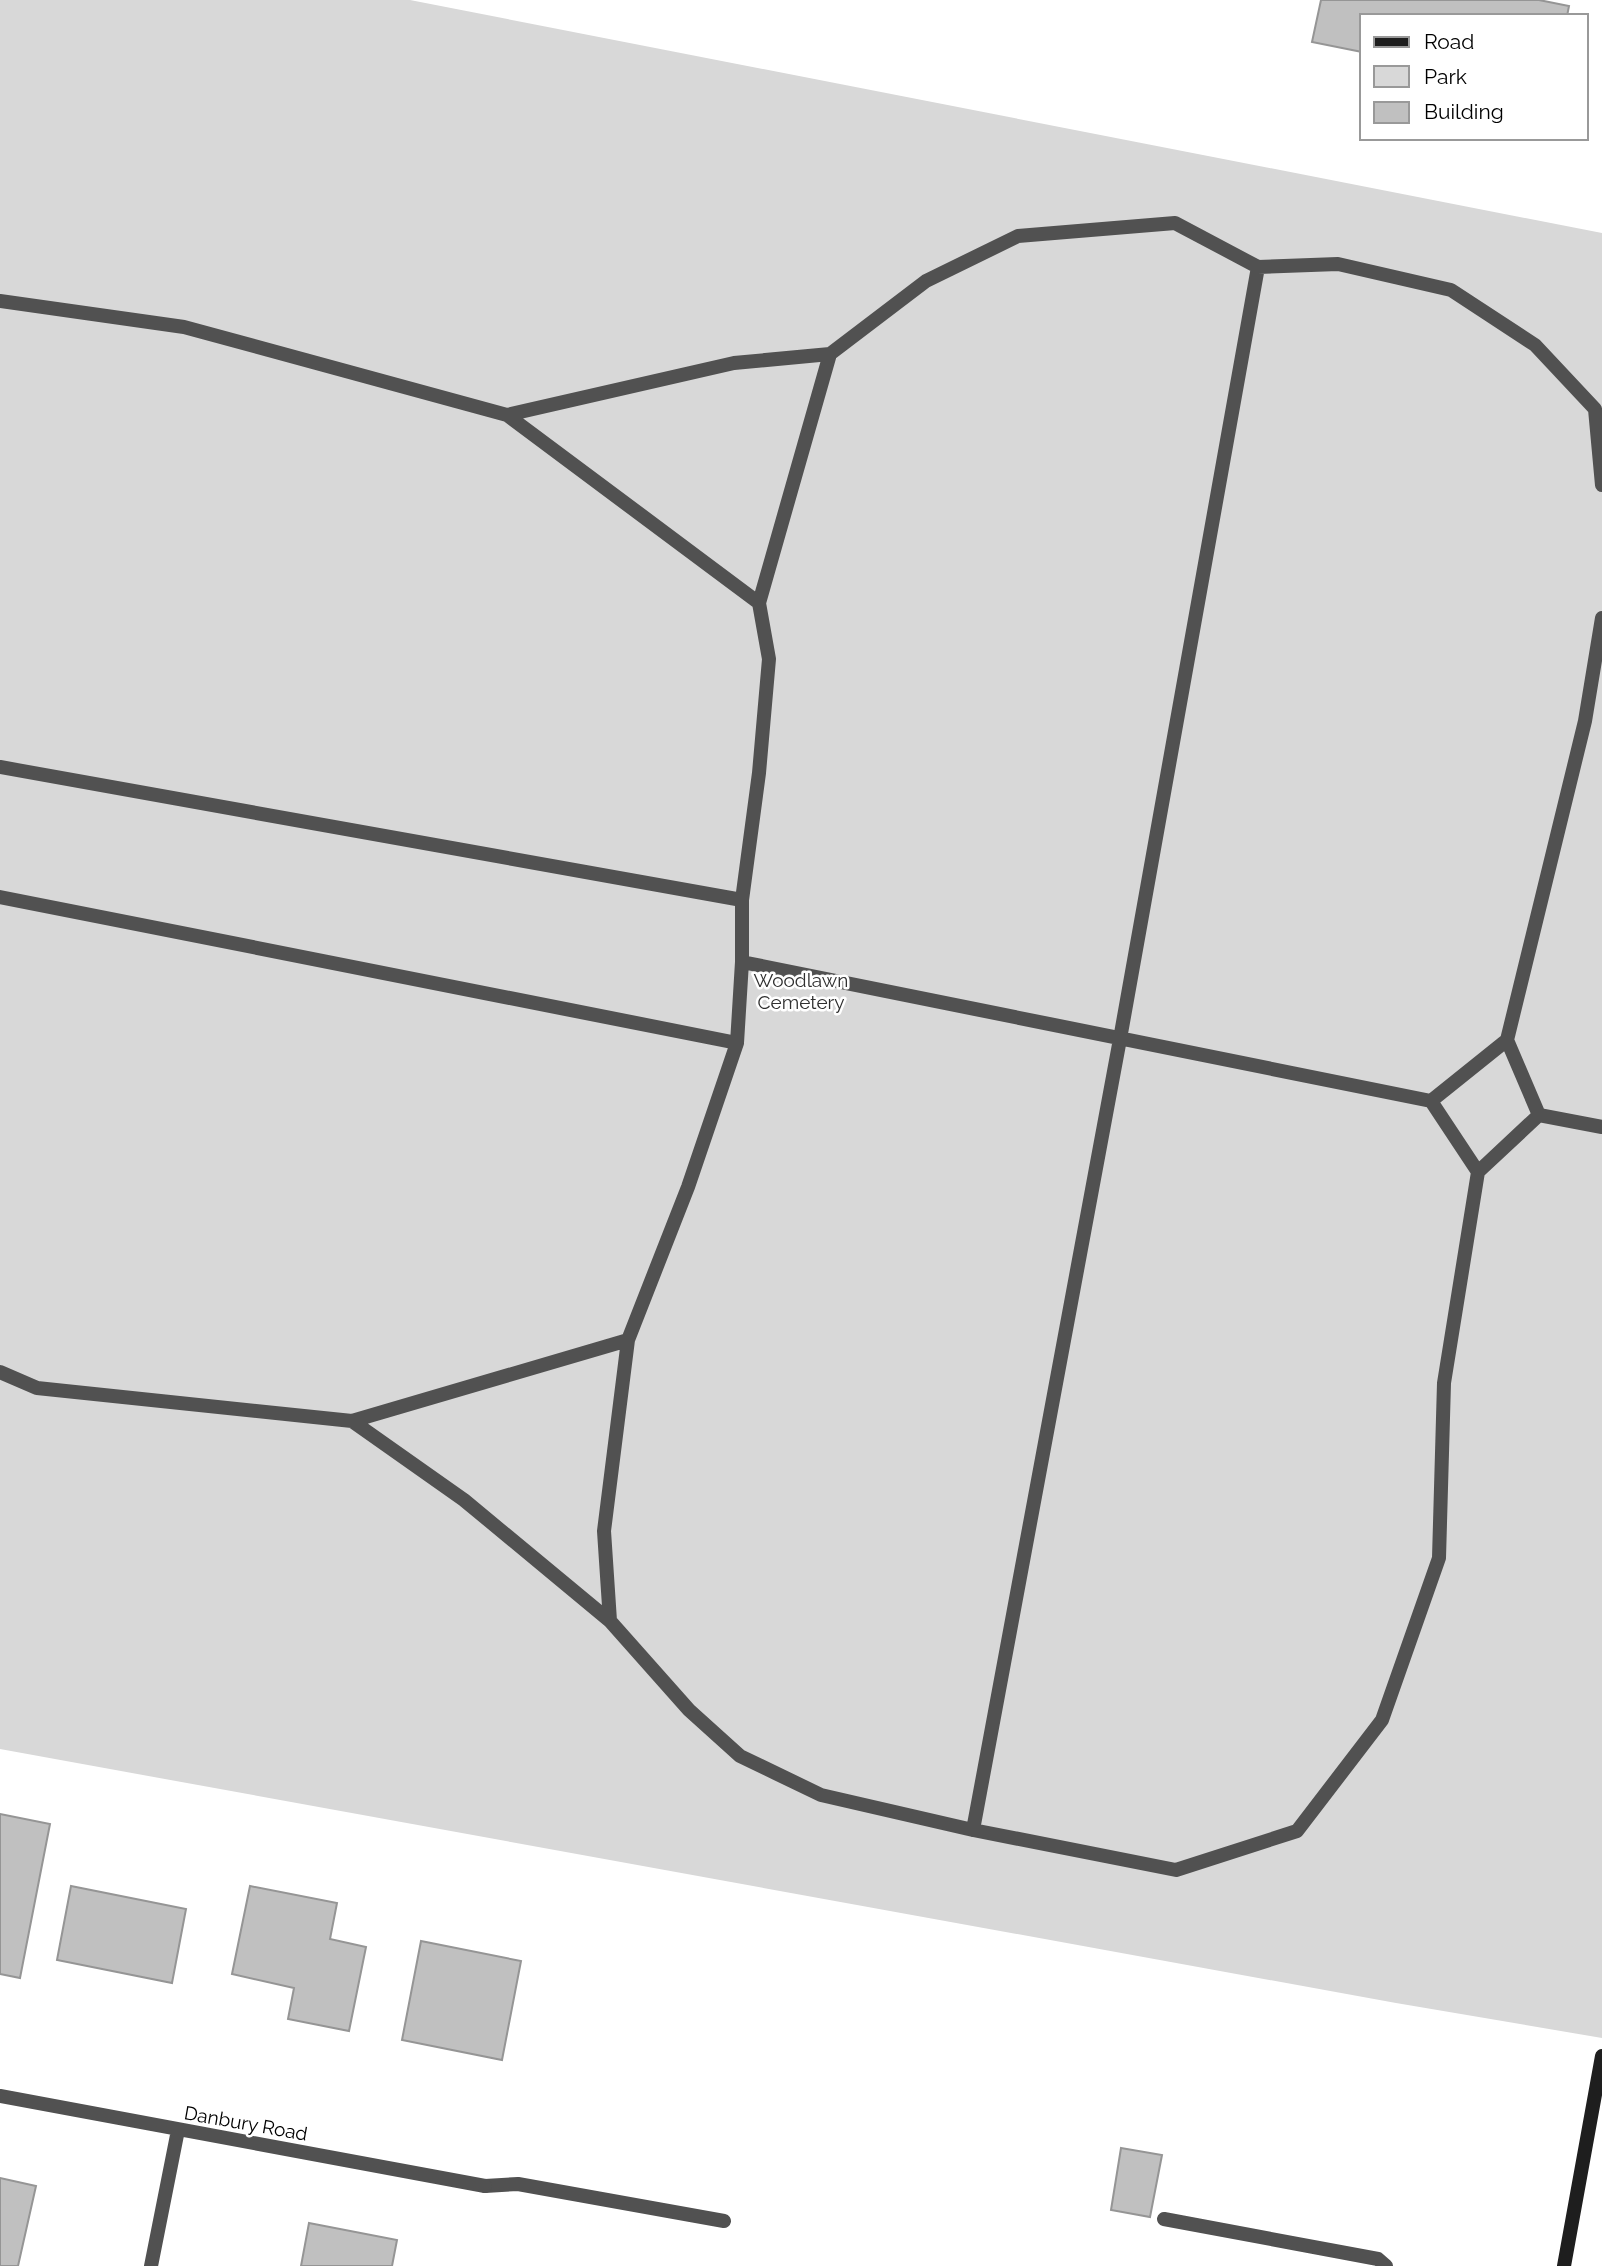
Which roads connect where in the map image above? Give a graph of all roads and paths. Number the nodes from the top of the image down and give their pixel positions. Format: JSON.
{"nodes":[{"id":1,"x":1258,"y":267,"type":"junction"},
{"id":2,"x":0,"y":302,"type":"edge"},
{"id":3,"x":830,"y":354,"type":"junction"},
{"id":4,"x":507,"y":415,"type":"junction"},
{"id":5,"x":1602,"y":485,"type":"edge"},
{"id":6,"x":759,"y":603,"type":"junction"},
{"id":7,"x":1602,"y":618,"type":"edge"},
{"id":8,"x":0,"y":767,"type":"edge"},
{"id":9,"x":0,"y":897,"type":"edge"},
{"id":10,"x":742,"y":900,"type":"junction"},
{"id":11,"x":742,"y":962,"type":"junction"},
{"id":12,"x":1120,"y":1039,"type":"junction"},
{"id":13,"x":1507,"y":1040,"type":"junction"},
{"id":14,"x":737,"y":1043,"type":"junction"},
{"id":15,"x":1432,"y":1101,"type":"junction"},
{"id":16,"x":1539,"y":1115,"type":"junction"},
{"id":17,"x":1602,"y":1127,"type":"edge"},
{"id":18,"x":1478,"y":1172,"type":"junction"},
{"id":19,"x":628,"y":1340,"type":"junction"},
{"id":20,"x":0,"y":1372,"type":"edge"},
{"id":21,"x":352,"y":1421,"type":"junction"},
{"id":22,"x":610,"y":1621,"type":"junction"},
{"id":23,"x":973,"y":1830,"type":"junction"},
{"id":24,"x":1602,"y":2056,"type":"edge"},
{"id":25,"x":0,"y":2096,"type":"edge"},
{"id":26,"x":178,"y":2130,"type":"junction"},
{"id":27,"x":1164,"y":2219,"type":"dead end"},
{"id":28,"x":724,"y":2221,"type":"dead end"},
{"id":29,"x":151,"y":2266,"type":"edge"},
{"id":30,"x":1386,"y":2266,"type":"edge"},
{"id":31,"x":1564,"y":2266,"type":"edge"}],
"edges":[{"from":1,"to":3,"type":"street"},
{"from":1,"to":5,"type":"street"},
{"from":1,"to":12,"type":"street"},
{"from":2,"to":4,"type":"street"},
{"from":3,"to":4,"type":"street"},
{"from":3,"to":6,"type":"street"},
{"from":4,"to":6,"type":"street"},
{"from":6,"to":10,"type":"street"},
{"from":7,"to":13,"type":"street"},
{"from":8,"to":10,"type":"street"},
{"from":9,"to":14,"type":"street"},
{"from":10,"to":11,"type":"street"},
{"from":11,"to":12,"type":"street"},
{"from":11,"to":14,"type":"street"},
{"from":12,"to":15,"type":"street"},
{"from":12,"to":23,"type":"street"},
{"from":13,"to":15,"type":"street"},
{"from":13,"to":16,"type":"street"},
{"from":14,"to":19,"type":"street"},
{"from":15,"to":18,"type":"street"},
{"from":16,"to":17,"type":"street"},
{"from":16,"to":18,"type":"street"},
{"from":18,"to":23,"type":"street"},
{"from":19,"to":21,"type":"street"},
{"from":19,"to":22,"type":"street"},
{"from":20,"to":21,"type":"street"},
{"from":21,"to":22,"type":"street"},
{"from":22,"to":23,"type":"street"},
{"from":24,"to":31,"type":"main road"},
{"from":25,"to":26,"type":"street","name":"Danbury Road"},
{"from":26,"to":28,"type":"street","name":"Danbury Road"},
{"from":26,"to":29,"type":"street"},
{"from":27,"to":30,"type":"street"}]}
